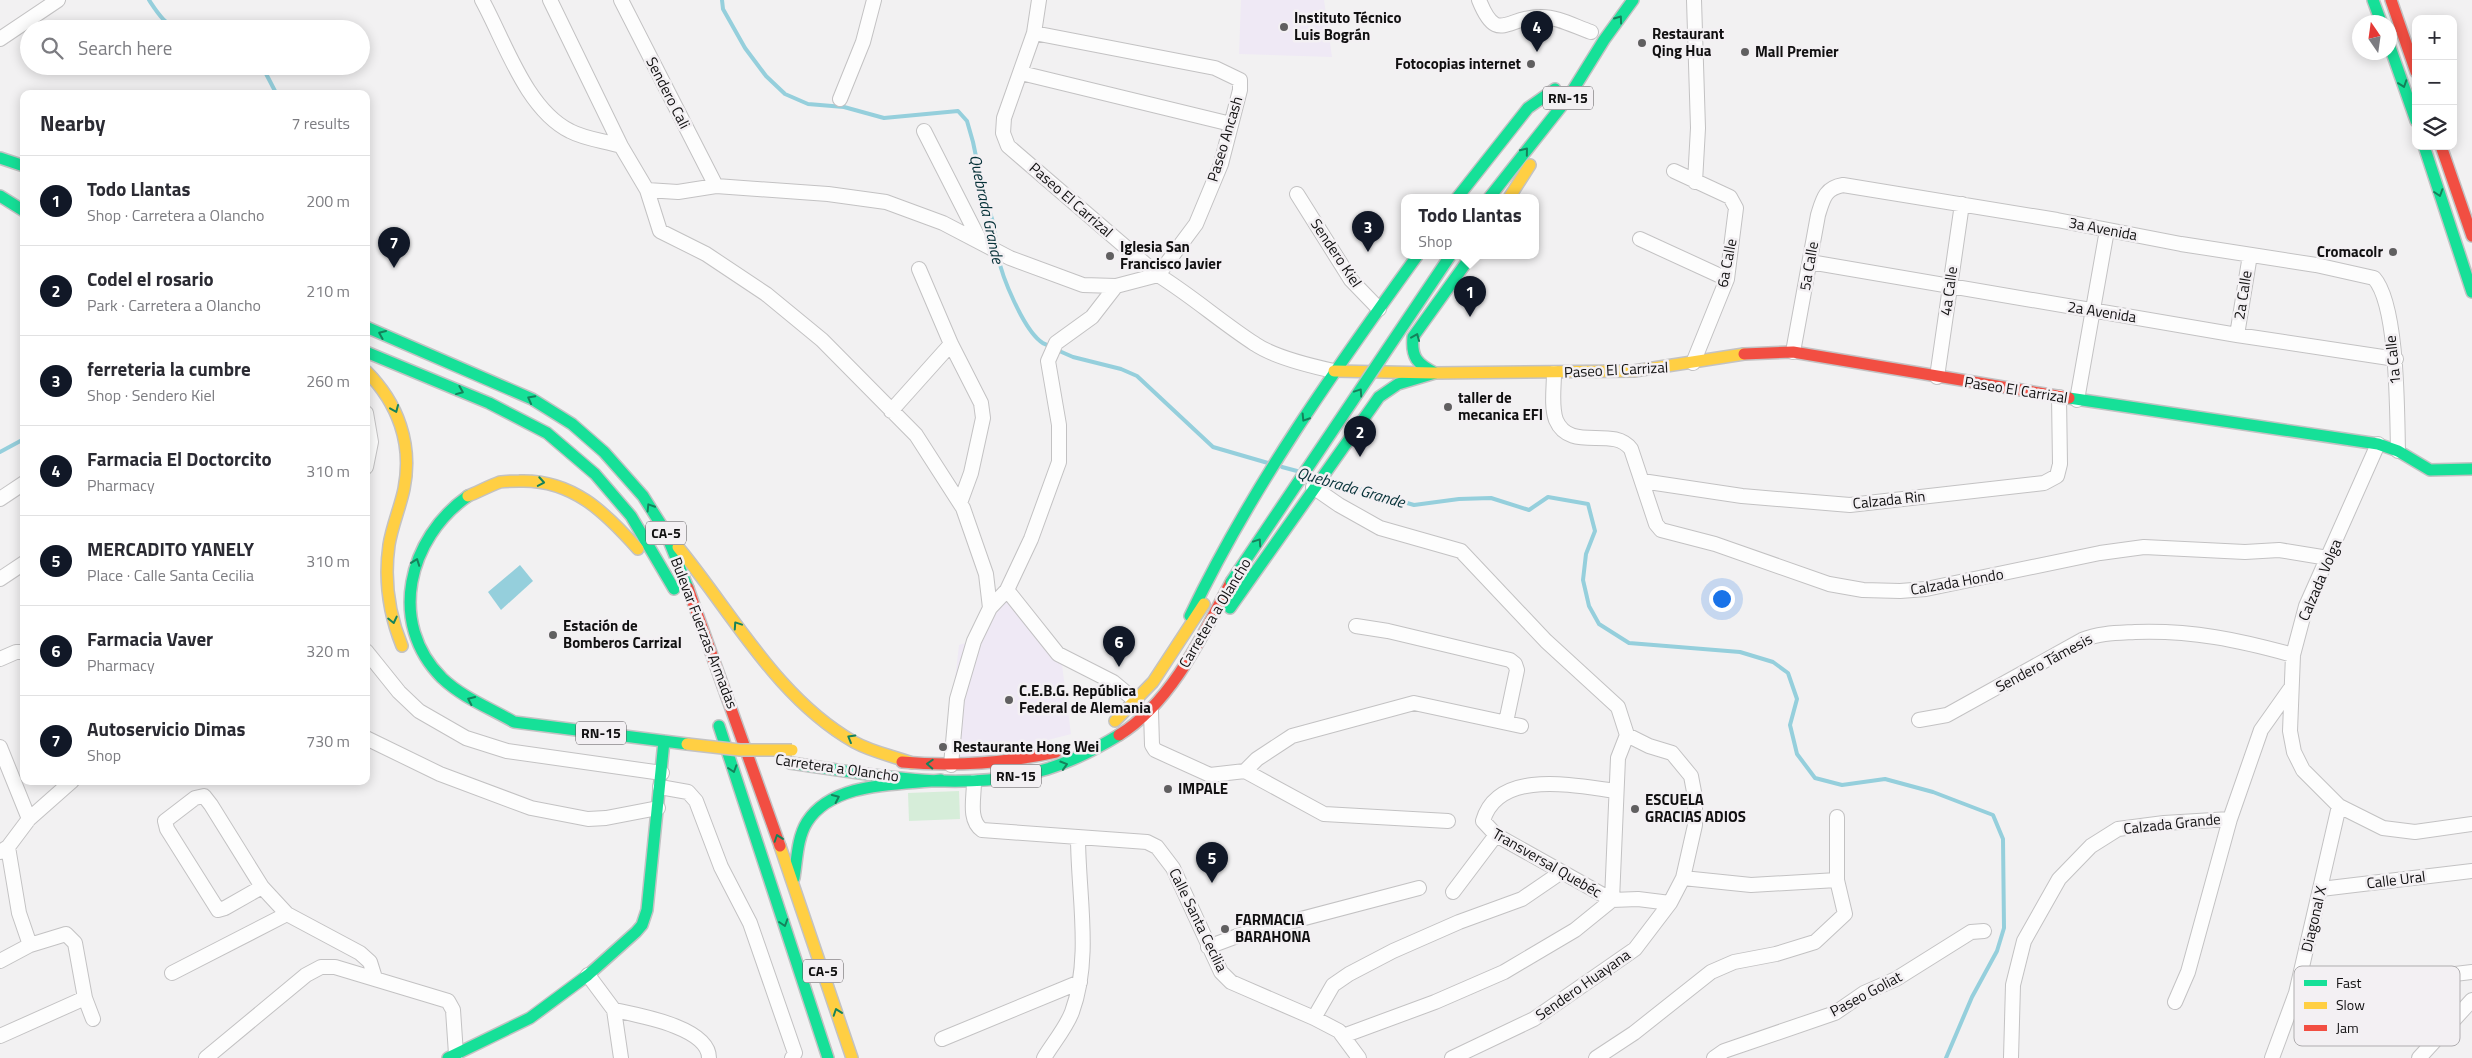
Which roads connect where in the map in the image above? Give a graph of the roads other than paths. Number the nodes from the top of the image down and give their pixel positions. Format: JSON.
{"nodes":[{"id":1,"x":58,"y":0,"type":"edge"},
{"id":2,"x":550,"y":0,"type":"edge"},
{"id":3,"x":621,"y":0,"type":"edge"},
{"id":4,"x":874,"y":0,"type":"edge"},
{"id":5,"x":1039,"y":0,"type":"edge"},
{"id":6,"x":1479,"y":0,"type":"edge"},
{"id":7,"x":1633,"y":0,"type":"edge"},
{"id":8,"x":1694,"y":0,"type":"edge"},
{"id":9,"x":2373,"y":0,"type":"edge"},
{"id":10,"x":2391,"y":0,"type":"edge"},
{"id":11,"x":487,"y":2,"type":"edge"},
{"id":12,"x":2378,"y":15,"type":"edge"},
{"id":13,"x":26,"y":20,"type":"edge"},
{"id":14,"x":20,"y":24,"type":"edge"},
{"id":15,"x":1591,"y":32,"type":"dead end"},
{"id":16,"x":1034,"y":33,"type":"junction"},
{"id":17,"x":2,"y":35,"type":"edge"},
{"id":18,"x":2395,"y":60,"type":"edge"},
{"id":19,"x":2412,"y":60,"type":"edge"},
{"id":20,"x":1021,"y":73,"type":"junction"},
{"id":21,"x":1568,"y":98,"type":"junction"},
{"id":22,"x":840,"y":99,"type":"dead end"},
{"id":23,"x":2412,"y":110,"type":"edge"},
{"id":24,"x":1231,"y":124,"type":"junction"},
{"id":25,"x":924,"y":131,"type":"dead end"},
{"id":26,"x":621,"y":146,"type":"junction"},
{"id":27,"x":2425,"y":150,"type":"edge"},
{"id":28,"x":2442,"y":150,"type":"edge"},
{"id":29,"x":0,"y":158,"type":"edge"},
{"id":30,"x":20,"y":165,"type":"edge"},
{"id":31,"x":1674,"y":170,"type":"dead end"},
{"id":32,"x":1695,"y":182,"type":"junction"},
{"id":33,"x":1484,"y":183,"type":"dead end"},
{"id":34,"x":716,"y":186,"type":"junction"},
{"id":35,"x":1836,"y":186,"type":"joint"},
{"id":36,"x":647,"y":190,"type":"junction"},
{"id":37,"x":1298,"y":194,"type":"dead end"},
{"id":38,"x":1460,"y":194,"type":"edge"},
{"id":39,"x":1492,"y":194,"type":"edge"},
{"id":40,"x":1511,"y":194,"type":"edge"},
{"id":41,"x":0,"y":196,"type":"edge"},
{"id":42,"x":1962,"y":204,"type":"junction"},
{"id":43,"x":20,"y":208,"type":"edge"},
{"id":44,"x":2107,"y":230,"type":"junction"},
{"id":45,"x":2472,"y":236,"type":"edge"},
{"id":46,"x":1640,"y":239,"type":"dead end"},
{"id":47,"x":980,"y":241,"type":"junction"},
{"id":48,"x":2250,"y":255,"type":"junction"},
{"id":49,"x":1415,"y":259,"type":"edge"},
{"id":50,"x":1448,"y":259,"type":"edge"},
{"id":51,"x":1469,"y":259,"type":"edge"},
{"id":52,"x":1810,"y":262,"type":"junction"},
{"id":53,"x":919,"y":270,"type":"dead end"},
{"id":54,"x":1158,"y":275,"type":"junction"},
{"id":55,"x":2369,"y":276,"type":"joint"},
{"id":56,"x":1727,"y":279,"type":"junction"},
{"id":57,"x":1116,"y":286,"type":"junction"},
{"id":58,"x":1949,"y":288,"type":"junction"},
{"id":59,"x":2472,"y":292,"type":"edge"},
{"id":60,"x":1379,"y":309,"type":"junction"},
{"id":61,"x":2093,"y":311,"type":"junction"},
{"id":62,"x":370,"y":329,"type":"edge"},
{"id":63,"x":2237,"y":335,"type":"junction"},
{"id":64,"x":951,"y":344,"type":"junction"},
{"id":65,"x":1793,"y":352,"type":"junction"},
{"id":66,"x":370,"y":354,"type":"edge"},
{"id":67,"x":1370,"y":354,"type":"dead end"},
{"id":68,"x":2396,"y":359,"type":"junction"},
{"id":69,"x":1693,"y":363,"type":"junction"},
{"id":70,"x":1334,"y":371,"type":"junction"},
{"id":71,"x":1384,"y":372,"type":"junction"},
{"id":72,"x":1435,"y":373,"type":"junction"},
{"id":73,"x":1554,"y":373,"type":"junction"},
{"id":74,"x":370,"y":375,"type":"edge"},
{"id":75,"x":1937,"y":377,"type":"junction"},
{"id":76,"x":1388,"y":388,"type":"junction"},
{"id":77,"x":2058,"y":397,"type":"junction"},
{"id":78,"x":2077,"y":400,"type":"junction"},
{"id":79,"x":891,"y":411,"type":"junction"},
{"id":80,"x":2378,"y":444,"type":"junction"},
{"id":81,"x":2398,"y":450,"type":"junction"},
{"id":82,"x":2470,"y":471,"type":"edge"},
{"id":83,"x":1642,"y":481,"type":"junction"},
{"id":84,"x":1315,"y":484,"type":"junction"},
{"id":85,"x":20,"y":485,"type":"edge"},
{"id":86,"x":0,"y":499,"type":"edge"},
{"id":87,"x":960,"y":503,"type":"junction"},
{"id":88,"x":665,"y":531,"type":"junction"},
{"id":89,"x":2328,"y":558,"type":"junction"},
{"id":90,"x":20,"y":566,"type":"edge"},
{"id":91,"x":0,"y":579,"type":"edge"},
{"id":92,"x":1227,"y":579,"type":"junction"},
{"id":93,"x":1007,"y":590,"type":"junction"},
{"id":94,"x":990,"y":608,"type":"junction"},
{"id":95,"x":1356,"y":626,"type":"dead end"},
{"id":96,"x":1178,"y":645,"type":"junction"},
{"id":97,"x":1194,"y":651,"type":"junction"},
{"id":98,"x":20,"y":652,"type":"edge"},
{"id":99,"x":2293,"y":655,"type":"junction"},
{"id":100,"x":370,"y":656,"type":"edge"},
{"id":101,"x":407,"y":656,"type":"dead end"},
{"id":102,"x":0,"y":659,"type":"edge"},
{"id":103,"x":2290,"y":689,"type":"junction"},
{"id":104,"x":1137,"y":702,"type":"junction"},
{"id":105,"x":462,"y":708,"type":"dead end"},
{"id":106,"x":714,"y":711,"type":"dead end"},
{"id":107,"x":1151,"y":711,"type":"junction"},
{"id":108,"x":1919,"y":720,"type":"dead end"},
{"id":109,"x":514,"y":722,"type":"junction"},
{"id":110,"x":1506,"y":722,"type":"junction"},
{"id":111,"x":1108,"y":726,"type":"dead end"},
{"id":112,"x":1521,"y":726,"type":"dead end"},
{"id":113,"x":1627,"y":735,"type":"junction"},
{"id":114,"x":370,"y":740,"type":"edge"},
{"id":115,"x":664,"y":741,"type":"junction"},
{"id":116,"x":1084,"y":742,"type":"dead end"},
{"id":117,"x":0,"y":747,"type":"edge"},
{"id":118,"x":740,"y":750,"type":"junction"},
{"id":119,"x":796,"y":751,"type":"dead end"},
{"id":120,"x":856,"y":756,"type":"dead end"},
{"id":121,"x":912,"y":763,"type":"junction"},
{"id":122,"x":951,"y":765,"type":"junction"},
{"id":123,"x":1245,"y":771,"type":"junction"},
{"id":124,"x":662,"y":773,"type":"junction"},
{"id":125,"x":941,"y":780,"type":"junction"},
{"id":126,"x":974,"y":782,"type":"junction"},
{"id":127,"x":67,"y":785,"type":"edge"},
{"id":128,"x":660,"y":787,"type":"junction"},
{"id":129,"x":1616,"y":791,"type":"junction"},
{"id":130,"x":2339,"y":806,"type":"junction"},
{"id":131,"x":658,"y":808,"type":"junction"},
{"id":132,"x":1837,"y":817,"type":"dead end"},
{"id":133,"x":2230,"y":818,"type":"junction"},
{"id":134,"x":29,"y":819,"type":"junction"},
{"id":135,"x":1448,"y":821,"type":"dead end"},
{"id":136,"x":2472,"y":824,"type":"edge"},
{"id":137,"x":1490,"y":831,"type":"junction"},
{"id":138,"x":1078,"y":837,"type":"junction"},
{"id":139,"x":4,"y":849,"type":"edge"},
{"id":140,"x":2472,"y":871,"type":"edge"},
{"id":141,"x":1560,"y":872,"type":"junction"},
{"id":142,"x":1683,"y":878,"type":"junction"},
{"id":143,"x":1837,"y":880,"type":"junction"},
{"id":144,"x":794,"y":884,"type":"junction"},
{"id":145,"x":262,"y":888,"type":"junction"},
{"id":146,"x":1419,"y":888,"type":"dead end"},
{"id":147,"x":2321,"y":889,"type":"junction"},
{"id":148,"x":1453,"y":892,"type":"dead end"},
{"id":149,"x":1612,"y":900,"type":"junction"},
{"id":150,"x":1670,"y":903,"type":"junction"},
{"id":151,"x":287,"y":914,"type":"junction"},
{"id":152,"x":1984,"y":931,"type":"dead end"},
{"id":153,"x":30,"y":945,"type":"junction"},
{"id":154,"x":1208,"y":947,"type":"junction"},
{"id":155,"x":0,"y":961,"type":"edge"},
{"id":156,"x":2302,"y":966,"type":"edge"},
{"id":157,"x":172,"y":973,"type":"dead end"},
{"id":158,"x":588,"y":975,"type":"junction"},
{"id":159,"x":375,"y":978,"type":"junction"},
{"id":160,"x":1080,"y":982,"type":"junction"},
{"id":161,"x":85,"y":998,"type":"junction"},
{"id":162,"x":2294,"y":998,"type":"edge"},
{"id":163,"x":2472,"y":1000,"type":"edge"},
{"id":164,"x":2176,"y":1002,"type":"dead end"},
{"id":165,"x":614,"y":1010,"type":"junction"},
{"id":166,"x":2460,"y":1013,"type":"edge"},
{"id":167,"x":1314,"y":1018,"type":"junction"},
{"id":168,"x":93,"y":1019,"type":"dead end"},
{"id":169,"x":0,"y":1036,"type":"edge"},
{"id":170,"x":1343,"y":1036,"type":"junction"},
{"id":171,"x":942,"y":1039,"type":"dead end"},
{"id":172,"x":2431,"y":1046,"type":"edge"},
{"id":173,"x":452,"y":1056,"type":"edge"},
{"id":174,"x":206,"y":1058,"type":"edge"},
{"id":175,"x":620,"y":1058,"type":"edge"},
{"id":176,"x":710,"y":1058,"type":"edge"},
{"id":177,"x":792,"y":1058,"type":"edge"},
{"id":178,"x":828,"y":1058,"type":"edge"},
{"id":179,"x":852,"y":1058,"type":"edge"},
{"id":180,"x":1044,"y":1058,"type":"edge"},
{"id":181,"x":1359,"y":1058,"type":"edge"},
{"id":182,"x":1452,"y":1058,"type":"edge"},
{"id":183,"x":1596,"y":1058,"type":"edge"},
{"id":184,"x":1714,"y":1058,"type":"edge"},
{"id":185,"x":2011,"y":1058,"type":"edge"},
{"id":186,"x":2272,"y":1058,"type":"edge"},
{"id":187,"x":2420,"y":1058,"type":"edge"}],
"edges":[{"from":1,"to":13,"type":"street"},
{"from":2,"to":26,"type":"street"},
{"from":3,"to":34,"type":"street","name":"Sendero Cali"},
{"from":4,"to":22,"type":"street"},
{"from":5,"to":16,"type":"street","name":"Paseo El Carrizal"},
{"from":6,"to":15,"type":"street"},
{"from":21,"to":7,"type":"main road","number":"RN-15","one_way":true},
{"from":8,"to":32,"type":"street"},
{"from":9,"to":12,"type":"main road"},
{"from":10,"to":19,"type":"main road"},
{"from":11,"to":26,"type":"street"},
{"from":14,"to":17,"type":"street"},
{"from":16,"to":20,"type":"street","name":"Paseo El Carrizal"},
{"from":16,"to":24,"type":"street","name":"Paseo Ancash"},
{"from":18,"to":23,"type":"main road","one_way":true},
{"from":20,"to":24,"type":"street"},
{"from":20,"to":54,"type":"street","name":"Paseo El Carrizal"},
{"from":39,"to":21,"type":"main road","number":"RN-15","one_way":true},
{"from":21,"to":40,"type":"main road"},
{"from":24,"to":54,"type":"street","name":"Paseo Ancash"},
{"from":25,"to":47,"type":"street"},
{"from":26,"to":36,"type":"street"},
{"from":27,"to":59,"type":"main road","one_way":true},
{"from":28,"to":45,"type":"main road"},
{"from":29,"to":30,"type":"main road"},
{"from":31,"to":32,"type":"street","name":"6a Calle"},
{"from":32,"to":56,"type":"street","name":"6a Calle"},
{"from":33,"to":38,"type":"main road","number":"RN-15"},
{"from":34,"to":36,"type":"street"},
{"from":34,"to":47,"type":"street"},
{"from":35,"to":42,"type":"street","name":"3a Avenida"},
{"from":35,"to":52,"type":"street","name":"5a Calle"},
{"from":36,"to":79,"type":"street"},
{"from":37,"to":60,"type":"street","name":"Sendero Kiel"},
{"from":41,"to":43,"type":"main road"},
{"from":42,"to":44,"type":"street","name":"3a Avenida"},
{"from":42,"to":58,"type":"street","name":"4a Calle"},
{"from":44,"to":48,"type":"street","name":"3a Avenida"},
{"from":44,"to":61,"type":"street"},
{"from":46,"to":56,"type":"street"},
{"from":47,"to":57,"type":"street"},
{"from":48,"to":55,"type":"street","name":"3a Avenida"},
{"from":48,"to":63,"type":"street","name":"2a Calle"},
{"from":49,"to":60,"type":"main road"},
{"from":92,"to":50,"type":"main road","name":"Carretera a Olancho","number":"RN-15","one_way":true,"bridge":true},
{"from":72,"to":51,"type":"main road","one_way":true},
{"from":52,"to":58,"type":"street","name":"2a Avenida"},
{"from":52,"to":65,"type":"street","name":"5a Calle"},
{"from":53,"to":64,"type":"street"},
{"from":54,"to":57,"type":"street"},
{"from":54,"to":70,"type":"street","name":"Paseo El Carrizal"},
{"from":55,"to":68,"type":"street","name":"1a Calle"},
{"from":56,"to":69,"type":"street","name":"6a Calle"},
{"from":57,"to":93,"type":"street"},
{"from":58,"to":61,"type":"street","name":"2a Avenida"},
{"from":58,"to":75,"type":"street","name":"4a Calle"},
{"from":60,"to":70,"type":"main road"},
{"from":61,"to":63,"type":"street","name":"2a Avenida"},
{"from":61,"to":78,"type":"street"},
{"from":88,"to":62,"type":"main road","name":"Bulevar Fuerzas Armadas","number":"CA-5","one_way":true},
{"from":63,"to":68,"type":"street","name":"2a Avenida"},
{"from":64,"to":79,"type":"street"},
{"from":64,"to":87,"type":"street"},
{"from":65,"to":69,"type":"main road","name":"Paseo El Carrizal"},
{"from":65,"to":75,"type":"main road","name":"Paseo El Carrizal"},
{"from":66,"to":109,"type":"main road","name":"Bulevar Fuerzas Armadas","number":"CA-5"},
{"from":67,"to":92,"type":"main road","name":"Carretera a Olancho","number":"RN-15"},
{"from":68,"to":81,"type":"street","name":"1a Calle"},
{"from":69,"to":73,"type":"main road","name":"Paseo El Carrizal"},
{"from":70,"to":71,"type":"main road","name":"Paseo El Carrizal"},
{"from":70,"to":96,"type":"main road","one_way":true},
{"from":71,"to":72,"type":"main road","name":"Paseo El Carrizal"},
{"from":71,"to":76,"type":"main road"},
{"from":72,"to":73,"type":"main road","name":"Paseo El Carrizal"},
{"from":72,"to":76,"type":"main road"},
{"from":73,"to":83,"type":"street","name":"Calzada Hondo"},
{"from":74,"to":101,"type":"main road","one_way":true},
{"from":75,"to":77,"type":"main road","name":"Paseo El Carrizal"},
{"from":76,"to":84,"type":"main road"},
{"from":77,"to":78,"type":"main road","name":"Paseo El Carrizal"},
{"from":77,"to":83,"type":"street","name":"Calzada Rin"},
{"from":78,"to":80,"type":"main road","name":"Paseo El Carrizal"},
{"from":79,"to":87,"type":"street"},
{"from":80,"to":81,"type":"main road","name":"Paseo El Carrizal"},
{"from":80,"to":89,"type":"street","name":"Calzada Volga"},
{"from":81,"to":82,"type":"main road","name":"Paseo El Carrizal"},
{"from":83,"to":89,"type":"street","name":"Calzada Hondo"},
{"from":84,"to":97,"type":"main road"},
{"from":84,"to":113,"type":"street"},
{"from":85,"to":86,"type":"street"},
{"from":87,"to":94,"type":"street"},
{"from":121,"to":88,"type":"main road","one_way":true},
{"from":144,"to":88,"type":"main road","name":"Bulevar Fuerzas Armadas","number":"CA-5","one_way":true},
{"from":89,"to":99,"type":"street","name":"Calzada Volga"},
{"from":90,"to":91,"type":"street"},
{"from":92,"to":96,"type":"main road","name":"Carretera a Olancho","number":"RN-15"},
{"from":92,"to":97,"type":"main road","name":"Carretera a Olancho","number":"RN-15"},
{"from":93,"to":94,"type":"street"},
{"from":93,"to":104,"type":"street"},
{"from":94,"to":122,"type":"street"},
{"from":95,"to":110,"type":"street"},
{"from":96,"to":104,"type":"main road","name":"Carretera a Olancho","number":"RN-15"},
{"from":97,"to":107,"type":"main road","name":"Carretera a Olancho","number":"RN-15"},
{"from":98,"to":102,"type":"street"},
{"from":99,"to":103,"type":"street","name":"Calzada Volga"},
{"from":99,"to":108,"type":"street","name":"Sendero Támesis"},
{"from":100,"to":124,"type":"street"},
{"from":103,"to":130,"type":"street","name":"Calzada Volga"},
{"from":103,"to":133,"type":"street","name":"Calzada Grande"},
{"from":104,"to":111,"type":"main road","name":"Carretera a Olancho","number":"RN-15"},
{"from":105,"to":109,"type":"main road","name":"Carretera a Olancho"},
{"from":106,"to":178,"type":"main road","name":"Bulevar Fuerzas Armadas","number":"CA-5","one_way":true},
{"from":107,"to":123,"type":"street"},
{"from":126,"to":107,"type":"main road","name":"Carretera a Olancho","number":"RN-15","one_way":true},
{"from":109,"to":115,"type":"main road","name":"Carretera a Olancho","number":"RN-15"},
{"from":110,"to":112,"type":"street"},
{"from":110,"to":123,"type":"street"},
{"from":113,"to":129,"type":"street"},
{"from":113,"to":142,"type":"street","name":"Sendero Huayana"},
{"from":114,"to":131,"type":"street"},
{"from":115,"to":118,"type":"main road","name":"Carretera a Olancho","number":"RN-15","bridge":true},
{"from":115,"to":124,"type":"main road"},
{"from":116,"to":122,"type":"main road","name":"Carretera a Olancho","number":"RN-15"},
{"from":117,"to":134,"type":"street"},
{"from":118,"to":119,"type":"main road","name":"Carretera a Olancho","number":"RN-15","bridge":true},
{"from":118,"to":125,"type":"main road","name":"Carretera a Olancho","number":"RN-15","bridge":true},
{"from":120,"to":121,"type":"main road","name":"Carretera a Olancho","number":"RN-15"},
{"from":122,"to":121,"type":"main road","name":"Carretera a Olancho","number":"RN-15","one_way":true},
{"from":123,"to":135,"type":"street"},
{"from":124,"to":128,"type":"main road"},
{"from":125,"to":126,"type":"main road","name":"Carretera a Olancho","number":"RN-15"},
{"from":144,"to":125,"type":"main road","one_way":true},
{"from":126,"to":138,"type":"street","name":"Calle Santa Cecilia"},
{"from":127,"to":134,"type":"street"},
{"from":128,"to":131,"type":"main road"},
{"from":128,"to":177,"type":"street"},
{"from":129,"to":137,"type":"street"},
{"from":129,"to":149,"type":"street"},
{"from":130,"to":136,"type":"street","name":"Calzada Volga"},
{"from":130,"to":147,"type":"street","name":"Diagonal X"},
{"from":131,"to":158,"type":"main road"},
{"from":132,"to":143,"type":"street"},
{"from":133,"to":164,"type":"street"},
{"from":133,"to":185,"type":"street","name":"Calzada Grande"},
{"from":134,"to":139,"type":"street"},
{"from":137,"to":141,"type":"street","name":"Transversal Quebéc"},
{"from":137,"to":148,"type":"street"},
{"from":138,"to":154,"type":"street","name":"Calle Santa Cecilia"},
{"from":138,"to":160,"type":"street"},
{"from":139,"to":153,"type":"street"},
{"from":140,"to":147,"type":"street","name":"Calle Ural"},
{"from":141,"to":149,"type":"street","name":"Transversal Quebéc"},
{"from":141,"to":167,"type":"street"},
{"from":142,"to":143,"type":"street"},
{"from":142,"to":150,"type":"street","name":"Sendero Huayana"},
{"from":143,"to":183,"type":"street"},
{"from":179,"to":144,"type":"main road","name":"Bulevar Fuerzas Armadas","number":"CA-5","one_way":true},
{"from":145,"to":145,"type":"street"},
{"from":145,"to":151,"type":"street"},
{"from":146,"to":154,"type":"street"},
{"from":147,"to":156,"type":"street","name":"Diagonal X"},
{"from":149,"to":150,"type":"street","name":"Transversal Quebéc"},
{"from":149,"to":170,"type":"street"},
{"from":150,"to":182,"type":"street","name":"Sendero Huayana"},
{"from":151,"to":157,"type":"street"},
{"from":151,"to":159,"type":"street"},
{"from":152,"to":184,"type":"street","name":"Paseo Goliat"},
{"from":153,"to":155,"type":"street"},
{"from":153,"to":161,"type":"street"},
{"from":154,"to":167,"type":"street","name":"Calle Santa Cecilia"},
{"from":158,"to":165,"type":"street"},
{"from":158,"to":173,"type":"main road"},
{"from":159,"to":173,"type":"street"},
{"from":159,"to":174,"type":"street"},
{"from":160,"to":171,"type":"street"},
{"from":160,"to":180,"type":"street"},
{"from":161,"to":168,"type":"street"},
{"from":161,"to":169,"type":"street"},
{"from":162,"to":186,"type":"street","name":"Diagonal X"},
{"from":163,"to":166,"type":"street"},
{"from":165,"to":175,"type":"street"},
{"from":165,"to":176,"type":"street"},
{"from":167,"to":170,"type":"street","name":"Calle Santa Cecilia"},
{"from":170,"to":181,"type":"street","name":"Calle Santa Cecilia"},
{"from":172,"to":187,"type":"street"}]}
